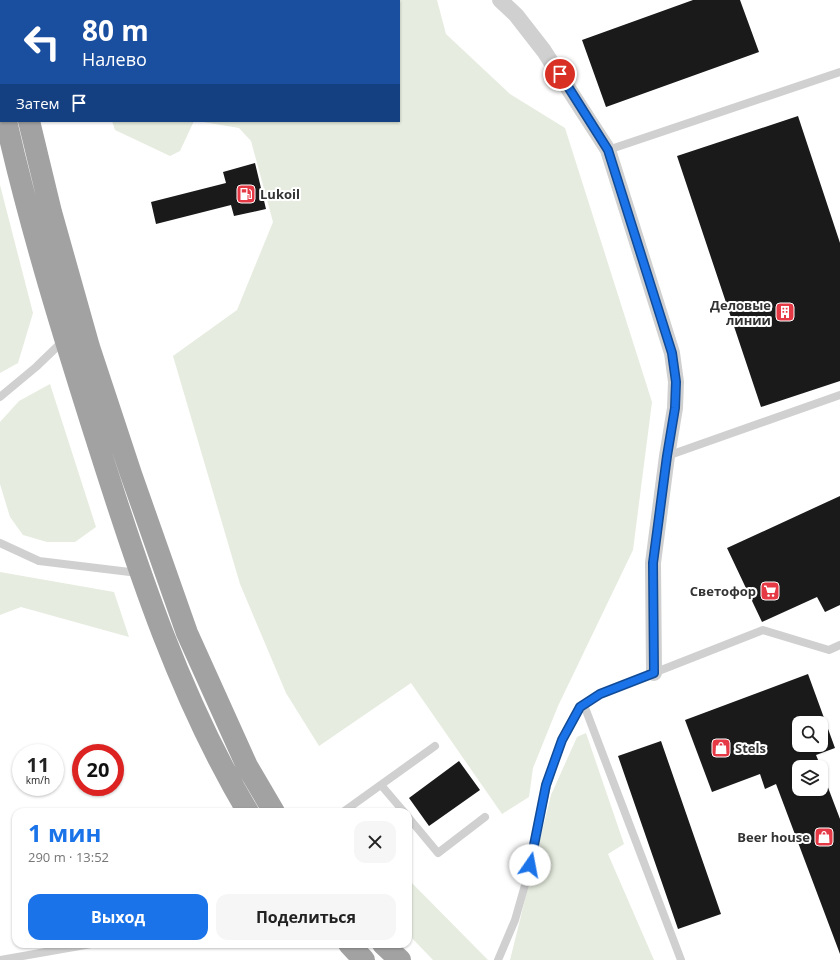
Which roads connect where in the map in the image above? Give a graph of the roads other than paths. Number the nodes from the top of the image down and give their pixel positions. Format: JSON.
{"nodes":[{"id":1,"x":500,"y":0,"type":"edge"},
{"id":2,"x":840,"y":72,"type":"edge"},
{"id":3,"x":29,"y":122,"type":"edge"},
{"id":4,"x":4,"y":128,"type":"edge"},
{"id":5,"x":608,"y":150,"type":"junction"},
{"id":6,"x":65,"y":339,"type":"junction"},
{"id":7,"x":840,"y":395,"type":"edge"},
{"id":8,"x":0,"y":397,"type":"edge"},
{"id":9,"x":667,"y":456,"type":"junction"},
{"id":10,"x":0,"y":543,"type":"edge"},
{"id":11,"x":139,"y":573,"type":"junction"},
{"id":12,"x":840,"y":645,"type":"edge"},
{"id":13,"x":654,"y":673,"type":"junction"},
{"id":14,"x":584,"y":705,"type":"junction"},
{"id":15,"x":435,"y":746,"type":"dead end"},
{"id":16,"x":381,"y":785,"type":"junction"},
{"id":17,"x":246,"y":808,"type":"edge"},
{"id":18,"x":272,"y":808,"type":"edge"},
{"id":19,"x":349,"y":808,"type":"edge"},
{"id":20,"x":401,"y":808,"type":"edge"},
{"id":21,"x":485,"y":817,"type":"dead end"},
{"id":22,"x":412,"y":822,"type":"edge"},
{"id":23,"x":68,"y":948,"type":"edge"},
{"id":24,"x":353,"y":948,"type":"edge"},
{"id":25,"x":387,"y":948,"type":"edge"},
{"id":26,"x":0,"y":960,"type":"edge"},
{"id":27,"x":364,"y":960,"type":"edge"},
{"id":28,"x":400,"y":960,"type":"edge"},
{"id":29,"x":498,"y":960,"type":"edge"},
{"id":30,"x":681,"y":960,"type":"edge"}],
"edges":[{"from":1,"to":5,"type":"street"},
{"from":2,"to":5,"type":"lane"},
{"from":3,"to":18,"type":"highway"},
{"from":4,"to":6,"type":"highway"},
{"from":5,"to":9,"type":"street"},
{"from":6,"to":8,"type":"lane"},
{"from":6,"to":11,"type":"highway"},
{"from":7,"to":9,"type":"lane"},
{"from":9,"to":13,"type":"street"},
{"from":10,"to":11,"type":"lane"},
{"from":11,"to":17,"type":"highway"},
{"from":12,"to":13,"type":"lane"},
{"from":13,"to":14,"type":"lane"},
{"from":14,"to":29,"type":"lane"},
{"from":14,"to":30,"type":"lane"},
{"from":15,"to":16,"type":"lane"},
{"from":16,"to":19,"type":"lane"},
{"from":16,"to":20,"type":"lane"},
{"from":21,"to":22,"type":"lane"},
{"from":23,"to":26,"type":"lane"},
{"from":24,"to":27,"type":"highway"},
{"from":25,"to":28,"type":"highway"}]}
